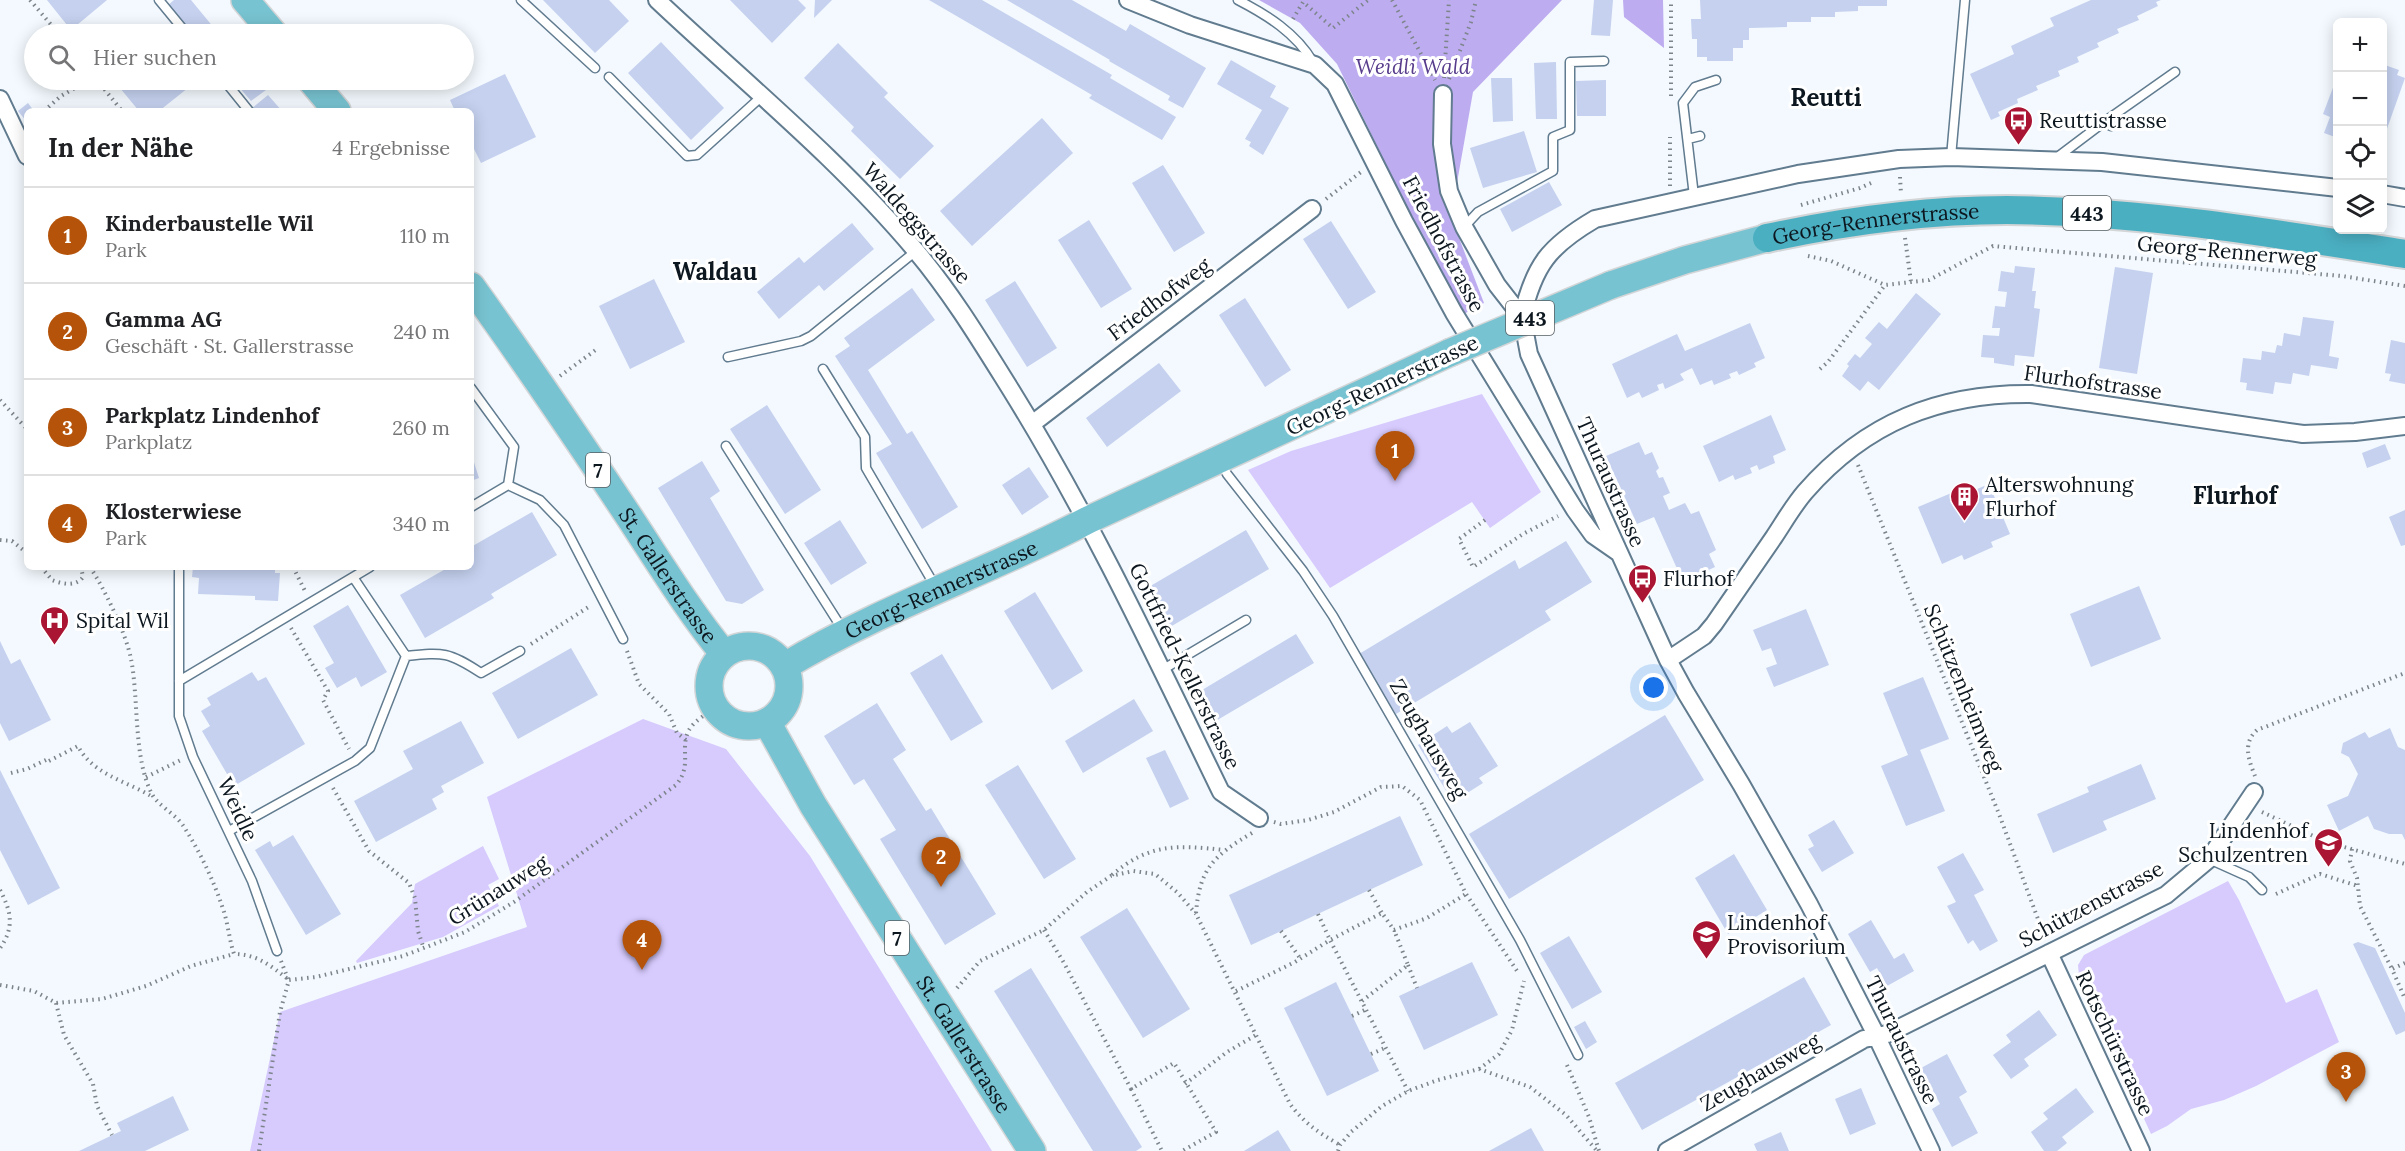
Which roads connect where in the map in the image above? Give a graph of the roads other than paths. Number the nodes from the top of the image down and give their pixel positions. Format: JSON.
{"nodes":[{"id":1,"x":159,"y":0,"type":"edge"},
{"id":2,"x":245,"y":0,"type":"edge"},
{"id":3,"x":521,"y":0,"type":"edge"},
{"id":4,"x":657,"y":0,"type":"edge"},
{"id":5,"x":1128,"y":0,"type":"edge"},
{"id":6,"x":1238,"y":0,"type":"edge"},
{"id":7,"x":1965,"y":0,"type":"edge"},
{"id":8,"x":179,"y":24,"type":"edge"},
{"id":9,"x":265,"y":24,"type":"edge"},
{"id":10,"x":1604,"y":61,"type":"dead end"},
{"id":11,"x":1315,"y":65,"type":"junction"},
{"id":12,"x":595,"y":68,"type":"dead end"},
{"id":13,"x":2175,"y":72,"type":"dead end"},
{"id":14,"x":609,"y":77,"type":"dead end"},
{"id":15,"x":1716,"y":80,"type":"dead end"},
{"id":16,"x":232,"y":90,"type":"edge"},
{"id":17,"x":319,"y":90,"type":"edge"},
{"id":18,"x":1443,"y":94,"type":"road end"},
{"id":19,"x":761,"y":97,"type":"junction"},
{"id":20,"x":0,"y":99,"type":"edge"},
{"id":21,"x":247,"y":108,"type":"edge"},
{"id":22,"x":334,"y":108,"type":"edge"},
{"id":23,"x":1700,"y":136,"type":"dead end"},
{"id":24,"x":1688,"y":139,"type":"junction"},
{"id":25,"x":24,"y":150,"type":"edge"},
{"id":26,"x":1951,"y":157,"type":"junction"},
{"id":27,"x":2055,"y":160,"type":"junction"},
{"id":28,"x":2333,"y":188,"type":"edge"},
{"id":29,"x":2387,"y":195,"type":"edge"},
{"id":30,"x":1694,"y":196,"type":"junction"},
{"id":31,"x":2405,"y":198,"type":"edge"},
{"id":32,"x":1312,"y":210,"type":"dead end"},
{"id":33,"x":1464,"y":227,"type":"junction"},
{"id":34,"x":1767,"y":238,"type":"joint"},
{"id":35,"x":916,"y":251,"type":"junction"},
{"id":36,"x":2405,"y":254,"type":"edge"},
{"id":37,"x":474,"y":290,"type":"edge"},
{"id":38,"x":1522,"y":317,"type":"junction"},
{"id":39,"x":728,"y":357,"type":"dead end"},
{"id":40,"x":823,"y":369,"type":"dead end"},
{"id":41,"x":474,"y":392,"type":"edge"},
{"id":42,"x":1032,"y":423,"type":"junction"},
{"id":43,"x":2405,"y":426,"type":"edge"},
{"id":44,"x":726,"y":446,"type":"dead end"},
{"id":45,"x":1220,"y":459,"type":"junction"},
{"id":46,"x":508,"y":485,"type":"junction"},
{"id":47,"x":474,"y":505,"type":"edge"},
{"id":48,"x":1088,"y":520,"type":"junction"},
{"id":49,"x":1619,"y":553,"type":"junction"},
{"id":50,"x":179,"y":570,"type":"edge"},
{"id":51,"x":365,"y":570,"type":"edge"},
{"id":52,"x":353,"y":577,"type":"junction"},
{"id":53,"x":937,"y":589,"type":"junction"},
{"id":54,"x":1246,"y":620,"type":"dead end"},
{"id":55,"x":844,"y":633,"type":"junction"},
{"id":56,"x":623,"y":639,"type":"road end"},
{"id":57,"x":520,"y":651,"type":"road end"},
{"id":58,"x":724,"y":654,"type":"junction"},
{"id":59,"x":406,"y":657,"type":"junction"},
{"id":60,"x":1668,"y":660,"type":"junction"},
{"id":61,"x":785,"y":666,"type":"junction"},
{"id":62,"x":1162,"y":670,"type":"junction"},
{"id":63,"x":179,"y":681,"type":"junction"},
{"id":64,"x":766,"y":723,"type":"junction"},
{"id":65,"x":2254,"y":792,"type":"road end"},
{"id":66,"x":1262,"y":825,"type":"road end"},
{"id":67,"x":228,"y":831,"type":"junction"},
{"id":68,"x":2209,"y":859,"type":"junction"},
{"id":69,"x":2262,"y":890,"type":"dead end"},
{"id":70,"x":2047,"y":947,"type":"junction"},
{"id":71,"x":277,"y":951,"type":"dead end"},
{"id":72,"x":1877,"y":1037,"type":"junction"},
{"id":73,"x":1578,"y":1055,"type":"dead end"},
{"id":74,"x":1032,"y":1151,"type":"edge"},
{"id":75,"x":1667,"y":1151,"type":"edge"},
{"id":76,"x":1930,"y":1151,"type":"edge"},
{"id":77,"x":2141,"y":1151,"type":"edge"}],
"edges":[{"from":1,"to":8,"type":"lane"},
{"from":2,"to":9,"type":"main road"},
{"from":3,"to":12,"type":"lane"},
{"from":4,"to":19,"type":"street","name":"Waldeggstrasse"},
{"from":5,"to":11,"type":"street"},
{"from":6,"to":11,"type":"lane"},
{"from":7,"to":26,"type":"lane"},
{"from":10,"to":33,"type":"lane"},
{"from":11,"to":49,"type":"street","name":"Friedhofstrasse"},
{"from":13,"to":27,"type":"lane"},
{"from":14,"to":19,"type":"lane"},
{"from":15,"to":24,"type":"lane"},
{"from":16,"to":21,"type":"lane"},
{"from":17,"to":22,"type":"main road"},
{"from":18,"to":33,"type":"street","name":"Thuraustrasse"},
{"from":19,"to":35,"type":"street","name":"Waldeggstrasse"},
{"from":20,"to":25,"type":"street"},
{"from":23,"to":24,"type":"lane"},
{"from":24,"to":30,"type":"lane"},
{"from":26,"to":27,"type":"street"},
{"from":26,"to":30,"type":"street"},
{"from":27,"to":28,"type":"street"},
{"from":29,"to":31,"type":"street"},
{"from":30,"to":38,"type":"street"},
{"from":32,"to":42,"type":"street","name":"Friedhofweg"},
{"from":33,"to":38,"type":"street","name":"Thuraustrasse"},
{"from":34,"to":36,"type":"highway","name":"Georg-Rennerstrasse","number":"443"},
{"from":34,"to":45,"type":"main road","name":"Georg-Rennerstrasse","number":"443","bridge":true},
{"from":35,"to":39,"type":"lane"},
{"from":35,"to":42,"type":"street","name":"Waldeggstrasse"},
{"from":37,"to":58,"type":"main road","name":"St. Gallerstrasse","number":"7"},
{"from":38,"to":49,"type":"street","name":"Thuraustrasse"},
{"from":40,"to":53,"type":"lane"},
{"from":41,"to":46,"type":"lane"},
{"from":42,"to":48,"type":"street","name":"Waldeggstrasse"},
{"from":43,"to":60,"type":"street","name":"Flurhofstrasse"},
{"from":44,"to":55,"type":"lane"},
{"from":45,"to":48,"type":"main road","name":"Georg-Rennerstrasse"},
{"from":45,"to":73,"type":"lane","name":"Zeughausweg"},
{"from":46,"to":47,"type":"lane"},
{"from":46,"to":56,"type":"lane"},
{"from":48,"to":53,"type":"main road","name":"Georg-Rennerstrasse"},
{"from":48,"to":62,"type":"street","name":"Gottfried-Kellerstrasse"},
{"from":49,"to":60,"type":"street","name":"Thuraustrasse"},
{"from":50,"to":63,"type":"lane","name":"Weidle"},
{"from":51,"to":52,"type":"lane"},
{"from":52,"to":59,"type":"lane"},
{"from":52,"to":63,"type":"lane"},
{"from":53,"to":55,"type":"main road","name":"Georg-Rennerstrasse"},
{"from":54,"to":62,"type":"lane"},
{"from":55,"to":61,"type":"main road","name":"Georg-Rennerstrasse"},
{"from":57,"to":59,"type":"lane"},
{"from":58,"to":61,"type":"main road"},
{"from":58,"to":64,"type":"main road"},
{"from":59,"to":67,"type":"lane"},
{"from":60,"to":72,"type":"street","name":"Thuraustrasse"},
{"from":61,"to":64,"type":"main road"},
{"from":62,"to":66,"type":"street","name":"Gottfried-Kellerstrasse"},
{"from":63,"to":67,"type":"lane","name":"Weidle"},
{"from":64,"to":74,"type":"main road","name":"St. Gallerstrasse","number":"7"},
{"from":65,"to":68,"type":"street","name":"Schützenstrasse"},
{"from":67,"to":71,"type":"lane","name":"Weidle"},
{"from":68,"to":69,"type":"lane"},
{"from":68,"to":70,"type":"street","name":"Schützenstrasse"},
{"from":70,"to":72,"type":"street","name":"Schützenstrasse"},
{"from":70,"to":77,"type":"street","name":"Rotschürstrasse"},
{"from":72,"to":75,"type":"street","name":"Zeughausweg"},
{"from":72,"to":76,"type":"street","name":"Thuraustrasse"}]}
